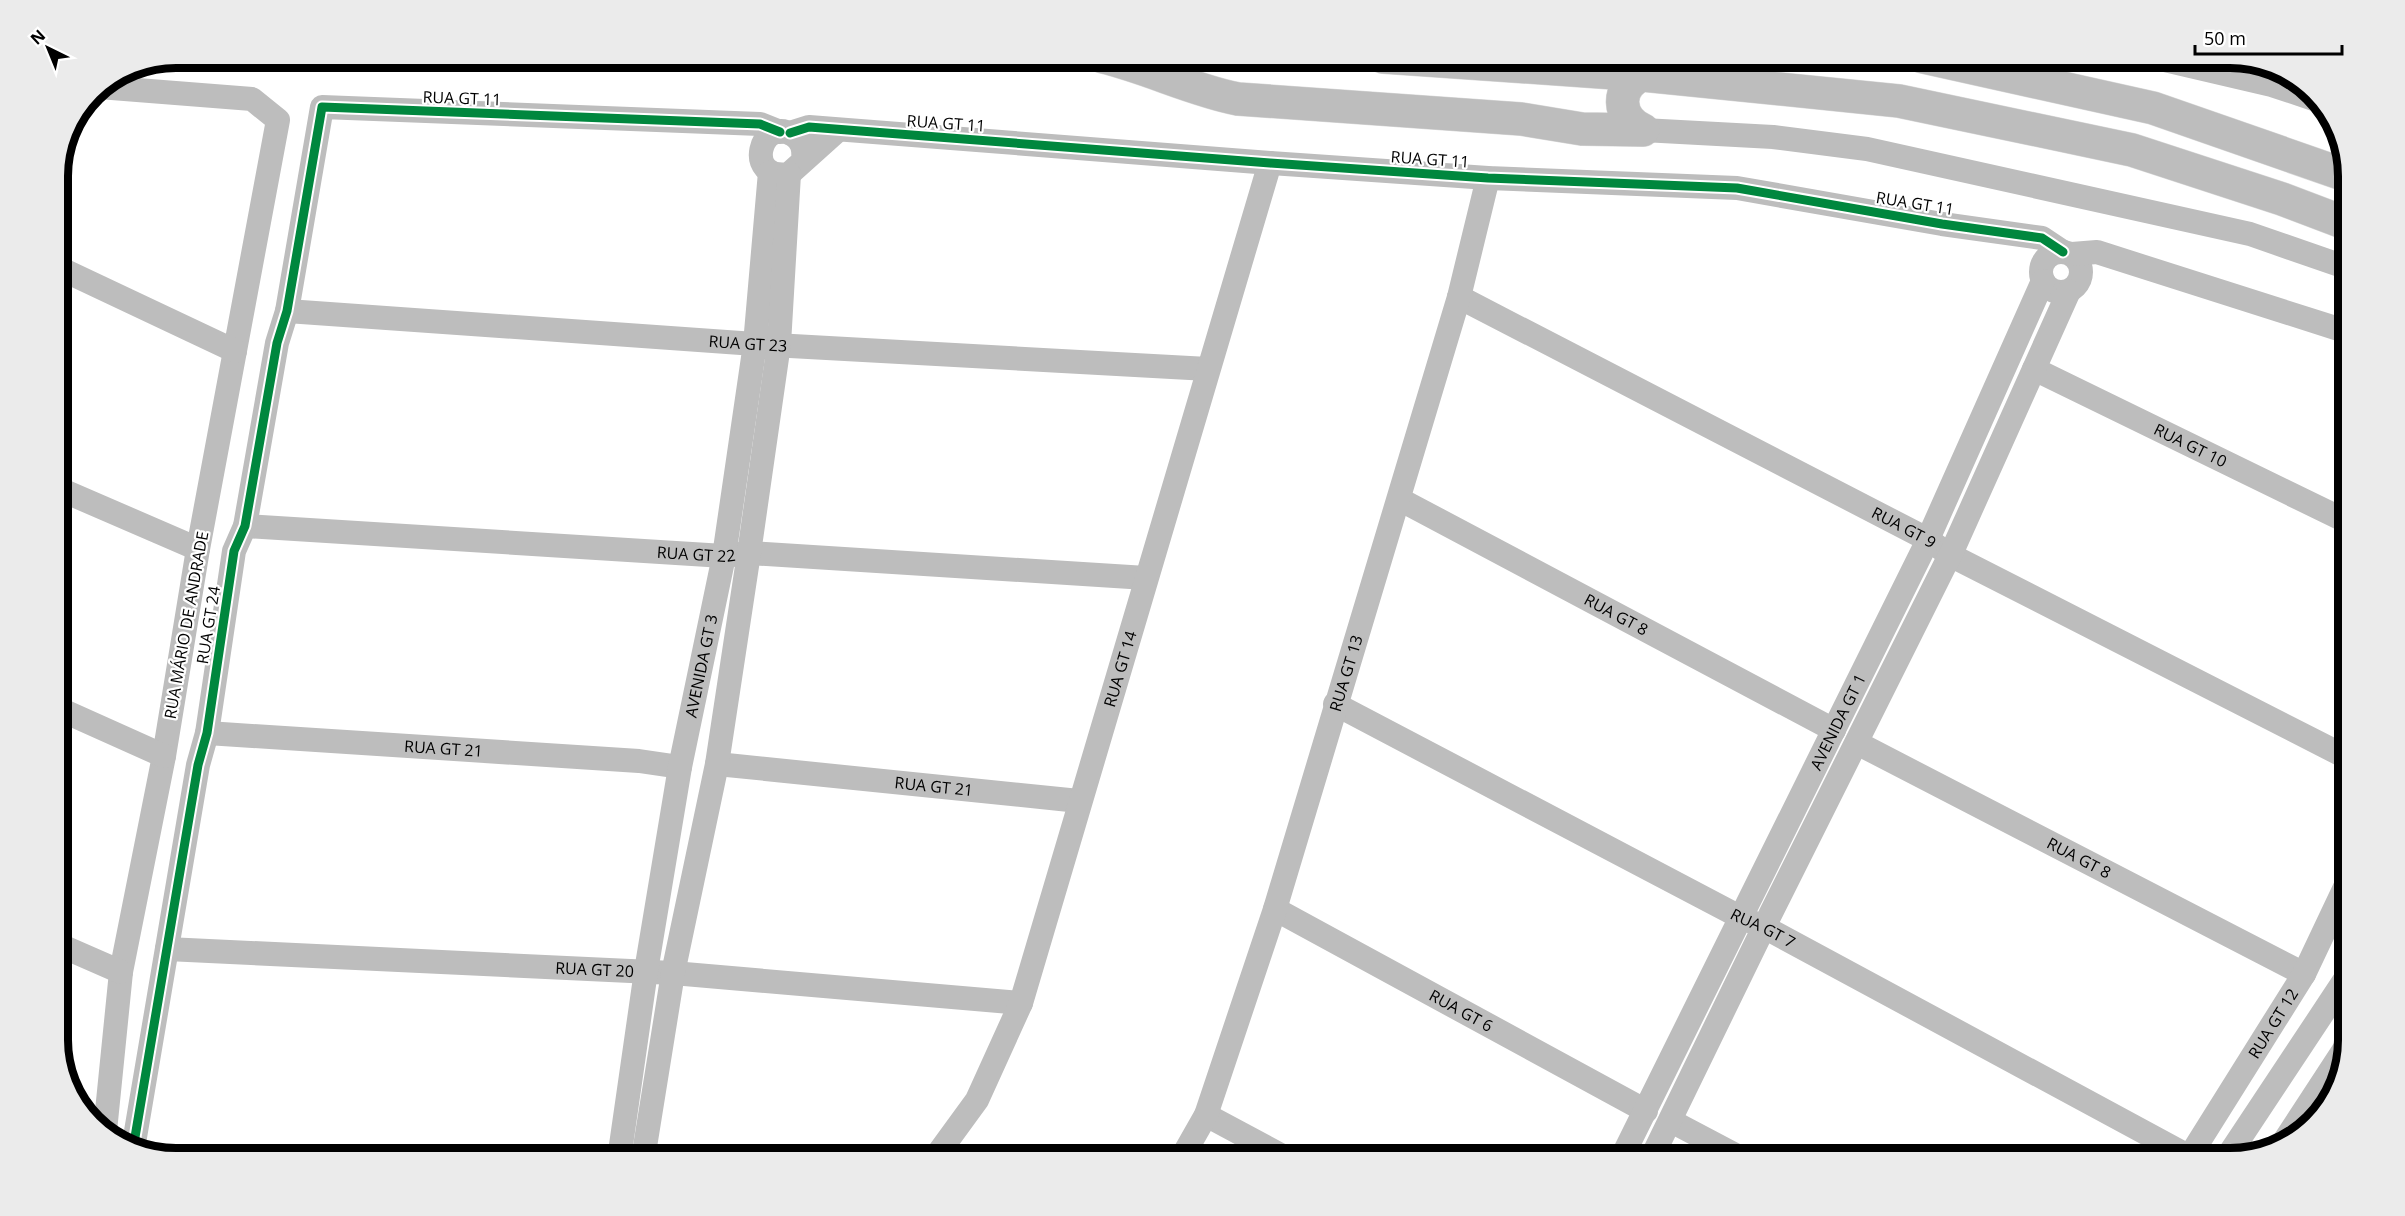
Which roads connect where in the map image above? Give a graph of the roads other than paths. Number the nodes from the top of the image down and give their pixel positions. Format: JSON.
{"nodes":[{"id":1,"x":1143,"y":68,"type":"edge"},
{"id":2,"x":1541,"y":68,"type":"edge"},
{"id":3,"x":1973,"y":68,"type":"edge"},
{"id":4,"x":2199,"y":68,"type":"edge"},
{"id":5,"x":1642,"y":75,"type":"junction"},
{"id":6,"x":113,"y":88,"type":"edge"},
{"id":7,"x":2302,"y":95,"type":"edge"},
{"id":8,"x":322,"y":107,"type":"joint"},
{"id":9,"x":729,"y":123,"type":"junction"},
{"id":10,"x":838,"y":130,"type":"junction"},
{"id":11,"x":1642,"y":130,"type":"junction"},
{"id":12,"x":785,"y":132,"type":"junction"},
{"id":13,"x":1270,"y":163,"type":"junction"},
{"id":14,"x":781,"y":164,"type":"junction"},
{"id":15,"x":2337,"y":172,"type":"edge"},
{"id":16,"x":1488,"y":178,"type":"junction"},
{"id":17,"x":2337,"y":220,"type":"edge"},
{"id":18,"x":2013,"y":233,"type":"junction"},
{"id":19,"x":2337,"y":264,"type":"edge"},
{"id":20,"x":2071,"y":267,"type":"junction"},
{"id":21,"x":68,"y":272,"type":"edge"},
{"id":22,"x":2042,"y":274,"type":"junction"},
{"id":23,"x":1459,"y":297,"type":"junction"},
{"id":24,"x":287,"y":310,"type":"junction"},
{"id":25,"x":2337,"y":329,"type":"edge"},
{"id":26,"x":755,"y":344,"type":"junction"},
{"id":27,"x":779,"y":344,"type":"junction"},
{"id":28,"x":235,"y":351,"type":"junction"},
{"id":29,"x":1208,"y":369,"type":"junction"},
{"id":30,"x":2034,"y":369,"type":"junction"},
{"id":31,"x":68,"y":493,"type":"edge"},
{"id":32,"x":1399,"y":499,"type":"junction"},
{"id":33,"x":2337,"y":517,"type":"edge"},
{"id":34,"x":245,"y":526,"type":"junction"},
{"id":35,"x":1927,"y":539,"type":"junction"},
{"id":36,"x":198,"y":549,"type":"junction"},
{"id":37,"x":749,"y":554,"type":"junction"},
{"id":38,"x":1950,"y":555,"type":"junction"},
{"id":39,"x":724,"y":556,"type":"junction"},
{"id":40,"x":1146,"y":578,"type":"junction"},
{"id":41,"x":1335,"y":704,"type":"junction"},
{"id":42,"x":68,"y":713,"type":"edge"},
{"id":43,"x":1834,"y":730,"type":"junction"},
{"id":44,"x":207,"y":733,"type":"junction"},
{"id":45,"x":1857,"y":743,"type":"junction"},
{"id":46,"x":2338,"y":753,"type":"edge"},
{"id":47,"x":164,"y":756,"type":"junction"},
{"id":48,"x":717,"y":764,"type":"junction"},
{"id":49,"x":681,"y":767,"type":"junction"},
{"id":50,"x":1079,"y":801,"type":"junction"},
{"id":51,"x":2338,"y":902,"type":"edge"},
{"id":52,"x":1275,"y":909,"type":"junction"},
{"id":53,"x":1740,"y":917,"type":"junction"},
{"id":54,"x":1764,"y":927,"type":"junction"},
{"id":55,"x":68,"y":949,"type":"edge"},
{"id":56,"x":166,"y":949,"type":"junction"},
{"id":57,"x":646,"y":971,"type":"junction"},
{"id":58,"x":121,"y":972,"type":"junction"},
{"id":59,"x":673,"y":973,"type":"junction"},
{"id":60,"x":2304,"y":974,"type":"junction"},
{"id":61,"x":2338,"y":990,"type":"edge"},
{"id":62,"x":1021,"y":1003,"type":"junction"},
{"id":63,"x":2335,"y":1063,"type":"edge"},
{"id":64,"x":1646,"y":1111,"type":"junction"},
{"id":65,"x":1206,"y":1115,"type":"junction"},
{"id":66,"x":1671,"y":1121,"type":"junction"},
{"id":67,"x":106,"y":1123,"type":"edge"},
{"id":68,"x":2293,"y":1127,"type":"edge"},
{"id":69,"x":134,"y":1140,"type":"edge"},
{"id":70,"x":621,"y":1148,"type":"edge"},
{"id":71,"x":645,"y":1148,"type":"edge"},
{"id":72,"x":942,"y":1148,"type":"edge"},
{"id":73,"x":1187,"y":1148,"type":"edge"},
{"id":74,"x":1268,"y":1148,"type":"edge"},
{"id":75,"x":1627,"y":1148,"type":"edge"},
{"id":76,"x":1657,"y":1148,"type":"edge"},
{"id":77,"x":1722,"y":1148,"type":"edge"},
{"id":78,"x":2171,"y":1148,"type":"edge"},
{"id":79,"x":2195,"y":1148,"type":"edge"},
{"id":80,"x":2233,"y":1148,"type":"edge"}],
"edges":[{"from":1,"to":11,"type":"highway"},
{"from":2,"to":5,"type":"highway"},
{"from":3,"to":15,"type":"highway"},
{"from":4,"to":7,"type":"street"},
{"from":5,"to":11,"type":"highway"},
{"from":5,"to":17,"type":"highway"},
{"from":6,"to":28,"type":"street","name":"RUA MÁRIO DE ANDRADE"},
{"from":8,"to":9,"type":"street","name":"RUA GT 11"},
{"from":8,"to":24,"type":"street","name":"RUA GT 24"},
{"from":9,"to":12,"type":"street","name":"RUA GT 11"},
{"from":9,"to":14,"type":"street"},
{"from":10,"to":12,"type":"street","name":"RUA GT 11"},
{"from":10,"to":13,"type":"street","name":"RUA GT 11"},
{"from":10,"to":14,"type":"street"},
{"from":11,"to":19,"type":"street"},
{"from":12,"to":14,"type":"street"},
{"from":12,"to":14,"type":"street"},
{"from":13,"to":16,"type":"street","name":"RUA GT 11"},
{"from":13,"to":29,"type":"street","name":"RUA GT 14"},
{"from":14,"to":26,"type":"street","name":"AVENIDA GT 3"},
{"from":14,"to":27,"type":"street","name":"AVENIDA GT 3"},
{"from":16,"to":18,"type":"street","name":"RUA GT 11"},
{"from":16,"to":23,"type":"street","name":"RUA GT 13"},
{"from":18,"to":20,"type":"street","name":"RUA GT 11"},
{"from":18,"to":22,"type":"street"},
{"from":20,"to":22,"type":"street"},
{"from":20,"to":22,"type":"street"},
{"from":20,"to":25,"type":"street"},
{"from":20,"to":30,"type":"street","name":"AVENIDA GT 1"},
{"from":21,"to":28,"type":"street"},
{"from":22,"to":35,"type":"street","name":"AVENIDA GT 1"},
{"from":23,"to":32,"type":"street","name":"RUA GT 13"},
{"from":23,"to":35,"type":"street","name":"RUA GT 9"},
{"from":24,"to":26,"type":"street","name":"RUA GT 23"},
{"from":24,"to":34,"type":"street","name":"RUA GT 24"},
{"from":26,"to":27,"type":"street","name":"RUA GT 23"},
{"from":26,"to":39,"type":"street","name":"AVENIDA GT 3"},
{"from":27,"to":29,"type":"street","name":"RUA GT 23"},
{"from":27,"to":37,"type":"street","name":"AVENIDA GT 3"},
{"from":28,"to":36,"type":"street","name":"RUA MÁRIO DE ANDRADE"},
{"from":29,"to":40,"type":"street","name":"RUA GT 14"},
{"from":30,"to":33,"type":"street","name":"RUA GT 10"},
{"from":30,"to":38,"type":"street","name":"AVENIDA GT 1"},
{"from":31,"to":36,"type":"street"},
{"from":32,"to":41,"type":"street","name":"RUA GT 13"},
{"from":32,"to":43,"type":"street","name":"RUA GT 8"},
{"from":34,"to":39,"type":"street","name":"RUA GT 22"},
{"from":34,"to":44,"type":"street","name":"RUA GT 24"},
{"from":35,"to":38,"type":"street","name":"RUA GT 9"},
{"from":35,"to":43,"type":"street","name":"AVENIDA GT 1"},
{"from":36,"to":47,"type":"street","name":"RUA MÁRIO DE ANDRADE"},
{"from":37,"to":39,"type":"street","name":"RUA GT 22"},
{"from":37,"to":40,"type":"street","name":"RUA GT 22"},
{"from":37,"to":48,"type":"street","name":"AVENIDA GT 3"},
{"from":38,"to":45,"type":"street","name":"AVENIDA GT 1"},
{"from":38,"to":46,"type":"street","name":"RUA GT 9"},
{"from":39,"to":49,"type":"street","name":"AVENIDA GT 3"},
{"from":40,"to":50,"type":"street","name":"RUA GT 14"},
{"from":41,"to":52,"type":"street","name":"RUA GT 13"},
{"from":41,"to":53,"type":"street","name":"RUA GT 7"},
{"from":42,"to":47,"type":"street"},
{"from":43,"to":53,"type":"street","name":"AVENIDA GT 1"},
{"from":44,"to":49,"type":"street","name":"RUA GT 21"},
{"from":44,"to":56,"type":"street","name":"RUA GT 24"},
{"from":45,"to":54,"type":"street","name":"AVENIDA GT 1"},
{"from":45,"to":60,"type":"street","name":"RUA GT 8"},
{"from":47,"to":58,"type":"street","name":"RUA MÁRIO DE ANDRADE"},
{"from":48,"to":50,"type":"street","name":"RUA GT 21"},
{"from":48,"to":59,"type":"street","name":"AVENIDA GT 3"},
{"from":49,"to":57,"type":"street","name":"AVENIDA GT 3"},
{"from":50,"to":62,"type":"street","name":"RUA GT 14"},
{"from":51,"to":60,"type":"street","name":"RUA GT 12"},
{"from":52,"to":64,"type":"street","name":"RUA GT 6"},
{"from":52,"to":65,"type":"street","name":"RUA GT 13"},
{"from":53,"to":54,"type":"street","name":"RUA GT 7"},
{"from":53,"to":64,"type":"street","name":"AVENIDA GT 1"},
{"from":54,"to":66,"type":"street","name":"AVENIDA GT 1"},
{"from":54,"to":78,"type":"street","name":"RUA GT 7"},
{"from":55,"to":58,"type":"street"},
{"from":56,"to":57,"type":"street","name":"RUA GT 20"},
{"from":56,"to":69,"type":"street","name":"RUA GT 24"},
{"from":57,"to":59,"type":"street","name":"RUA GT 20"},
{"from":57,"to":70,"type":"street","name":"AVENIDA GT 3"},
{"from":58,"to":67,"type":"street","name":"RUA MÁRIO DE ANDRADE"},
{"from":59,"to":62,"type":"street","name":"RUA GT 20"},
{"from":59,"to":71,"type":"street","name":"AVENIDA GT 3"},
{"from":60,"to":79,"type":"street","name":"RUA GT 12"},
{"from":61,"to":80,"type":"street"},
{"from":62,"to":72,"type":"street","name":"RUA GT 14"},
{"from":63,"to":68,"type":"street"},
{"from":64,"to":75,"type":"street","name":"AVENIDA GT 1"},
{"from":65,"to":73,"type":"street","name":"RUA GT 13"},
{"from":65,"to":74,"type":"street"},
{"from":66,"to":76,"type":"street","name":"AVENIDA GT 1"},
{"from":66,"to":77,"type":"street"}]}
